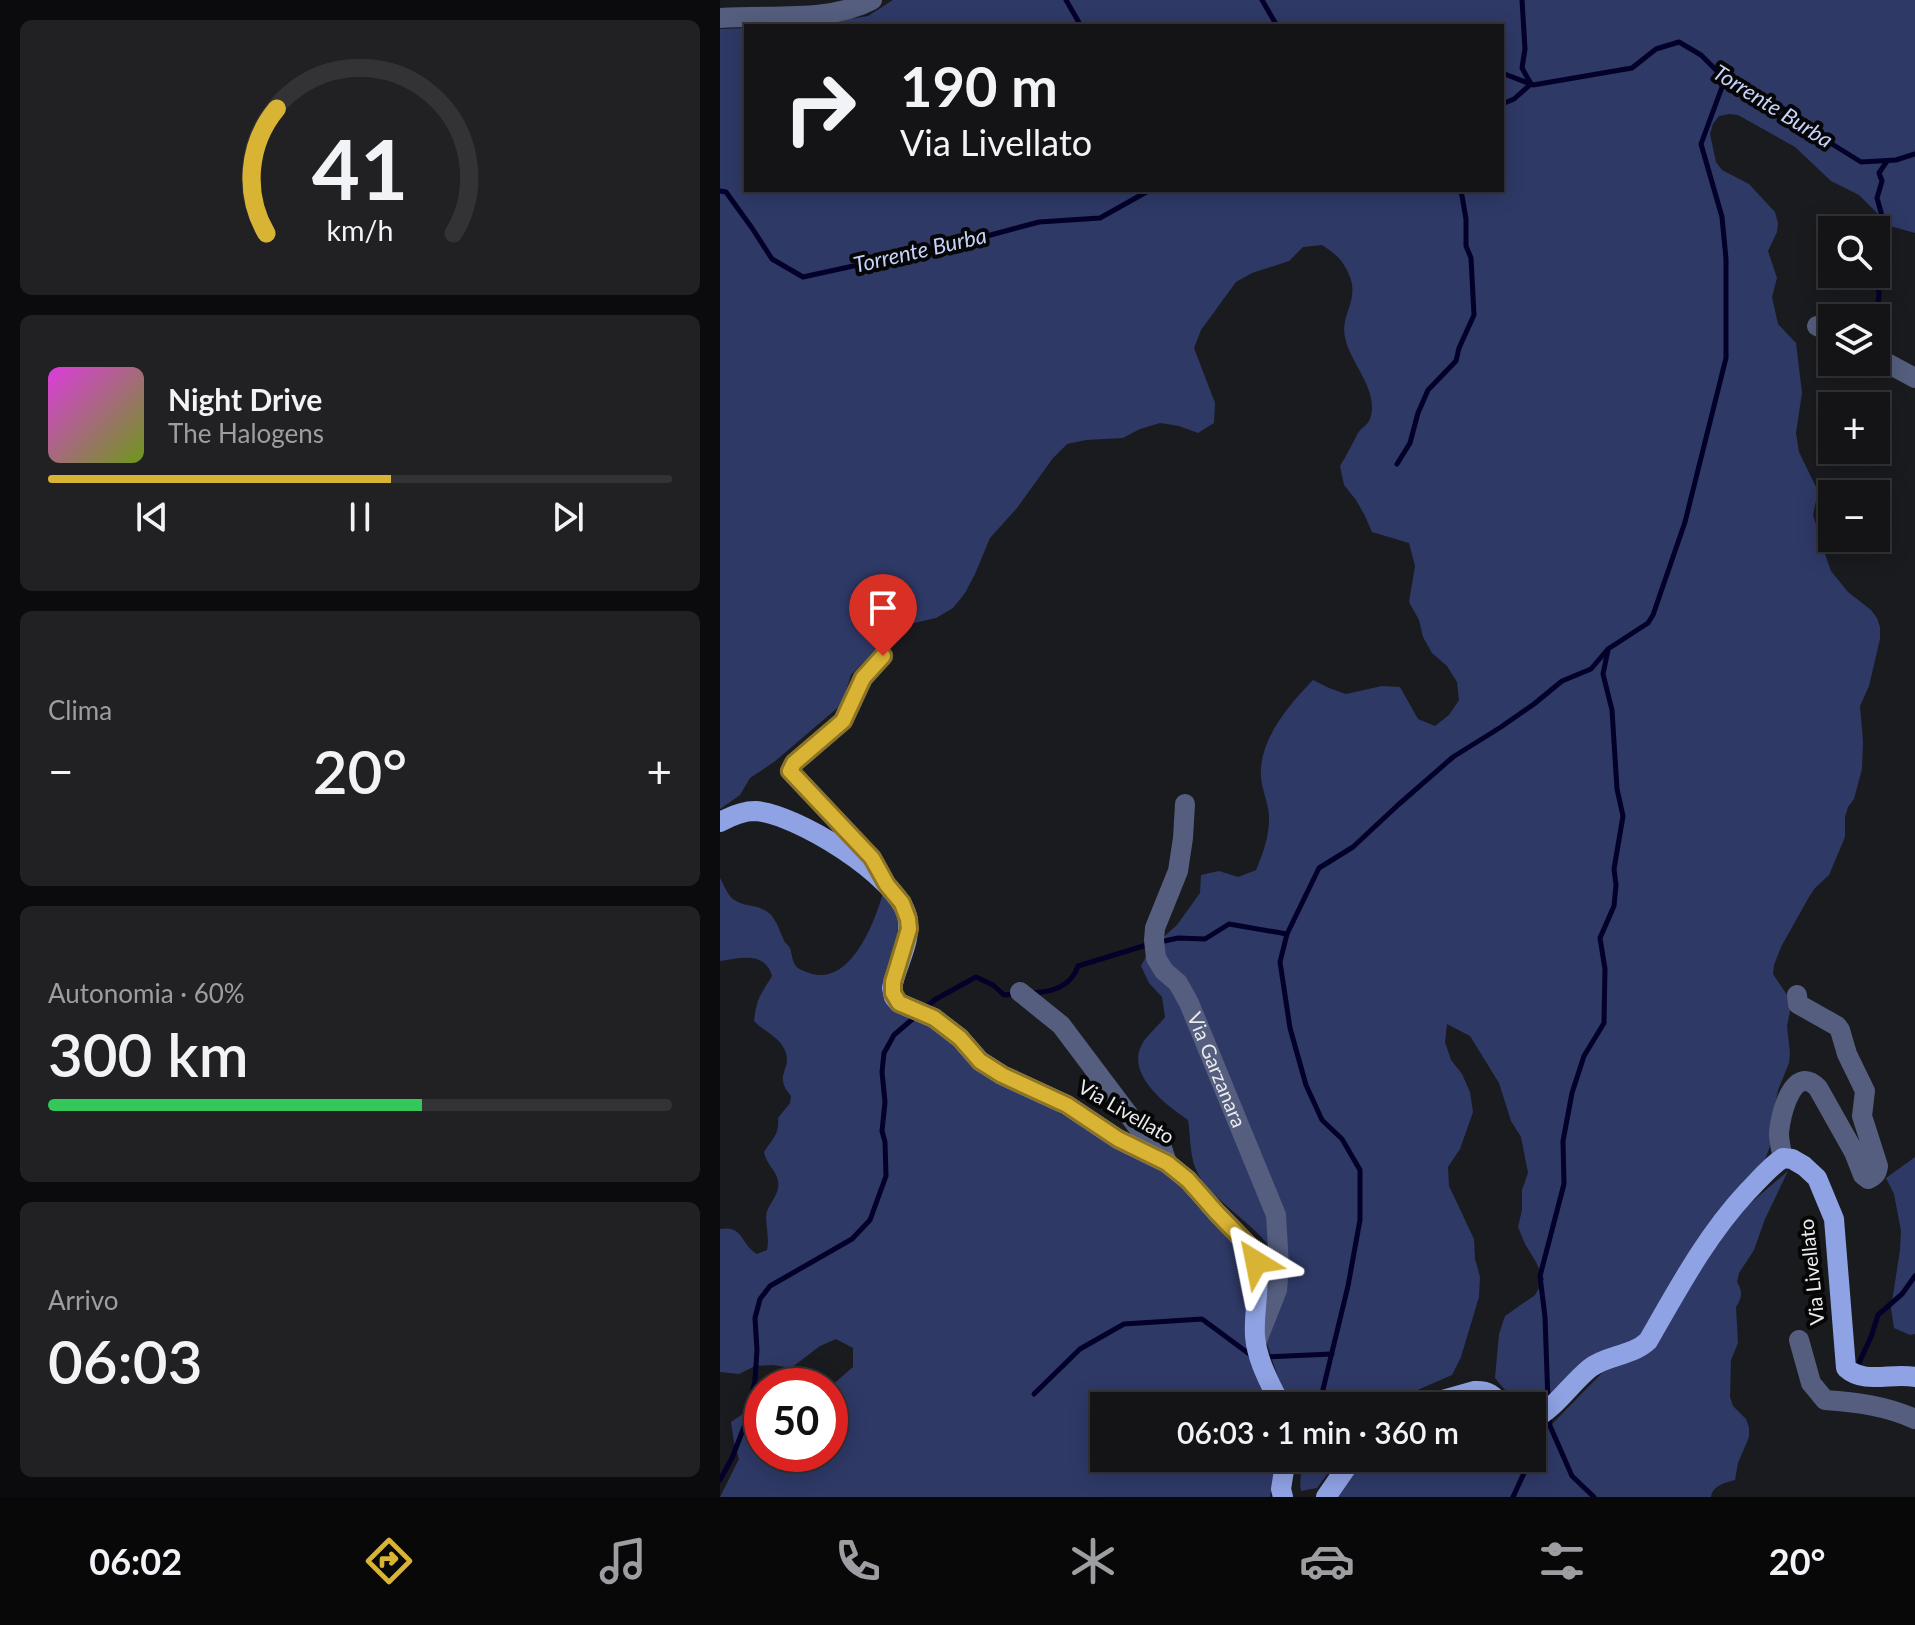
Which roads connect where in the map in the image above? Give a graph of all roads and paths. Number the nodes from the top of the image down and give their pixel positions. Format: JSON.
{"nodes":[{"id":1,"x":872,"y":0,"type":"edge"},
{"id":2,"x":720,"y":18,"type":"edge"},
{"id":3,"x":1890,"y":365,"type":"edge"},
{"id":4,"x":1915,"y":378,"type":"edge"},
{"id":5,"x":883,"y":656,"type":"dead end"},
{"id":6,"x":1185,"y":804,"type":"dead end"},
{"id":7,"x":720,"y":822,"type":"edge"},
{"id":8,"x":887,"y":885,"type":"junction"},
{"id":9,"x":1020,"y":992,"type":"dead end"},
{"id":10,"x":1797,"y":995,"type":"dead end"},
{"id":11,"x":1783,"y":1158,"type":"junction"},
{"id":12,"x":1167,"y":1163,"type":"junction"},
{"id":13,"x":1799,"y":1340,"type":"dead end"},
{"id":14,"x":1256,"y":1343,"type":"junction"},
{"id":15,"x":1915,"y":1377,"type":"edge"},
{"id":16,"x":1274,"y":1392,"type":"edge"},
{"id":17,"x":1546,"y":1410,"type":"edge"},
{"id":18,"x":1915,"y":1419,"type":"edge"},
{"id":19,"x":1284,"y":1472,"type":"edge"},
{"id":20,"x":1343,"y":1472,"type":"edge"},
{"id":21,"x":1283,"y":1497,"type":"edge"},
{"id":22,"x":1326,"y":1497,"type":"edge"}],
"edges":[{"from":1,"to":2,"type":"street"},
{"from":3,"to":4,"type":"street"},
{"from":5,"to":8,"type":"street"},
{"from":6,"to":14,"type":"street","name":"Via Garzanara"},
{"from":7,"to":8,"type":"main road","name":"Via Livellato"},
{"from":8,"to":12,"type":"main road","name":"Via Livellato"},
{"from":9,"to":12,"type":"street"},
{"from":10,"to":11,"type":"street"},
{"from":11,"to":15,"type":"main road","name":"Via Livellato"},
{"from":11,"to":17,"type":"main road"},
{"from":12,"to":14,"type":"main road","name":"Via Livellato"},
{"from":13,"to":18,"type":"street"},
{"from":14,"to":16,"type":"main road","name":"Via Livellato"},
{"from":19,"to":21,"type":"main road"},
{"from":20,"to":22,"type":"main road"}]}
